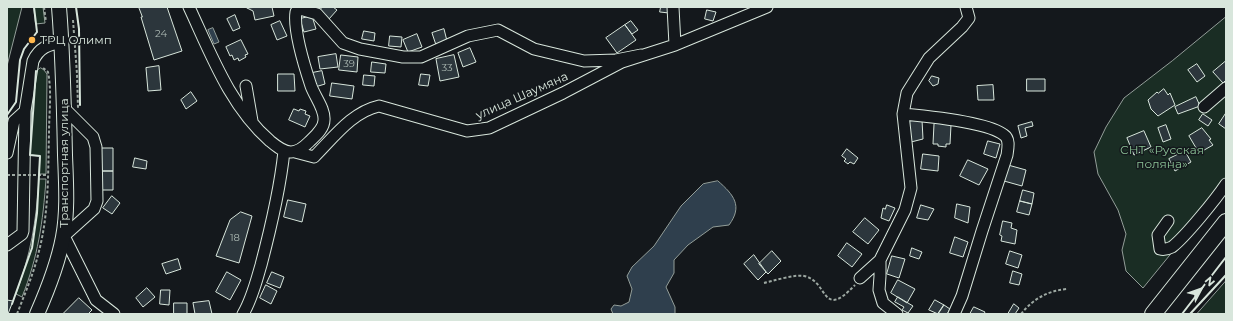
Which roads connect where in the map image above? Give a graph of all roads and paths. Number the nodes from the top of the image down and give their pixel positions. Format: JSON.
{"nodes":[{"id":1,"x":44,"y":7,"type":"edge"},
{"id":2,"x":59,"y":7,"type":"edge"},
{"id":3,"x":189,"y":7,"type":"edge"},
{"id":4,"x":673,"y":7,"type":"edge"},
{"id":5,"x":767,"y":7,"type":"edge"},
{"id":6,"x":966,"y":7,"type":"edge"},
{"id":7,"x":72,"y":15,"type":"dead end"},
{"id":8,"x":46,"y":22,"type":"dead end"},
{"id":9,"x":62,"y":43,"type":"junction"},
{"id":10,"x":675,"y":45,"type":"junction"},
{"id":11,"x":642,"y":54,"type":"junction"},
{"id":12,"x":38,"y":68,"type":"dead end"},
{"id":13,"x":246,"y":86,"type":"dead end"},
{"id":14,"x":1226,"y":88,"type":"edge"},
{"id":15,"x":1204,"y":107,"type":"dead end"},
{"id":16,"x":71,"y":108,"type":"junction"},
{"id":17,"x":25,"y":110,"type":"junction"},
{"id":18,"x":903,"y":114,"type":"junction"},
{"id":19,"x":252,"y":123,"type":"junction"},
{"id":20,"x":289,"y":151,"type":"junction"},
{"id":21,"x":7,"y":153,"type":"edge"},
{"id":22,"x":18,"y":175,"type":"dead end"},
{"id":23,"x":48,"y":175,"type":"junction"},
{"id":24,"x":1226,"y":184,"type":"edge"},
{"id":25,"x":1168,"y":221,"type":"dead end"},
{"id":26,"x":1226,"y":222,"type":"edge"},
{"id":27,"x":64,"y":236,"type":"junction"},
{"id":28,"x":7,"y":245,"type":"edge"},
{"id":29,"x":880,"y":260,"type":"junction"},
{"id":30,"x":860,"y":278,"type":"joint"},
{"id":31,"x":764,"y":283,"type":"dead end"},
{"id":32,"x":1068,"y":289,"type":"dead end"},
{"id":33,"x":17,"y":314,"type":"edge"},
{"id":34,"x":37,"y":314,"type":"edge"},
{"id":35,"x":114,"y":314,"type":"edge"},
{"id":36,"x":243,"y":314,"type":"edge"},
{"id":37,"x":897,"y":314,"type":"edge"},
{"id":38,"x":954,"y":314,"type":"edge"},
{"id":39,"x":1021,"y":314,"type":"edge"},
{"id":40,"x":1153,"y":314,"type":"edge"}],
"edges":[{"from":1,"to":8,"type":"path"},
{"from":2,"to":9,"type":"main road","name":"Транспортная улица"},
{"from":3,"to":19,"type":"street"},
{"from":4,"to":10,"type":"street"},
{"from":5,"to":10,"type":"street","name":"улица Шаумяна"},
{"from":6,"to":18,"type":"street"},
{"from":7,"to":16,"type":"path"},
{"from":9,"to":16,"type":"main road","name":"Транспортная улица"},
{"from":9,"to":17,"type":"street"},
{"from":10,"to":11,"type":"street","name":"улица Шаумяна"},
{"from":11,"to":20,"type":"street","name":"улица Шаумяна"},
{"from":11,"to":20,"type":"street"},
{"from":12,"to":23,"type":"path"},
{"from":13,"to":19,"type":"street"},
{"from":14,"to":15,"type":"street"},
{"from":16,"to":27,"type":"main road","name":"Транспортная улица"},
{"from":16,"to":27,"type":"street"},
{"from":17,"to":21,"type":"street"},
{"from":17,"to":28,"type":"street"},
{"from":18,"to":29,"type":"street"},
{"from":18,"to":38,"type":"street"},
{"from":19,"to":20,"type":"street"},
{"from":20,"to":36,"type":"street"},
{"from":22,"to":23,"type":"path","bridge":true},
{"from":23,"to":33,"type":"path"},
{"from":24,"to":25,"type":"street"},
{"from":26,"to":40,"type":"highway"},
{"from":27,"to":34,"type":"main road","name":"Транспортная улица"},
{"from":27,"to":35,"type":"street"},
{"from":29,"to":30,"type":"street"},
{"from":29,"to":37,"type":"street"},
{"from":30,"to":31,"type":"path"},
{"from":32,"to":39,"type":"path"}]}
